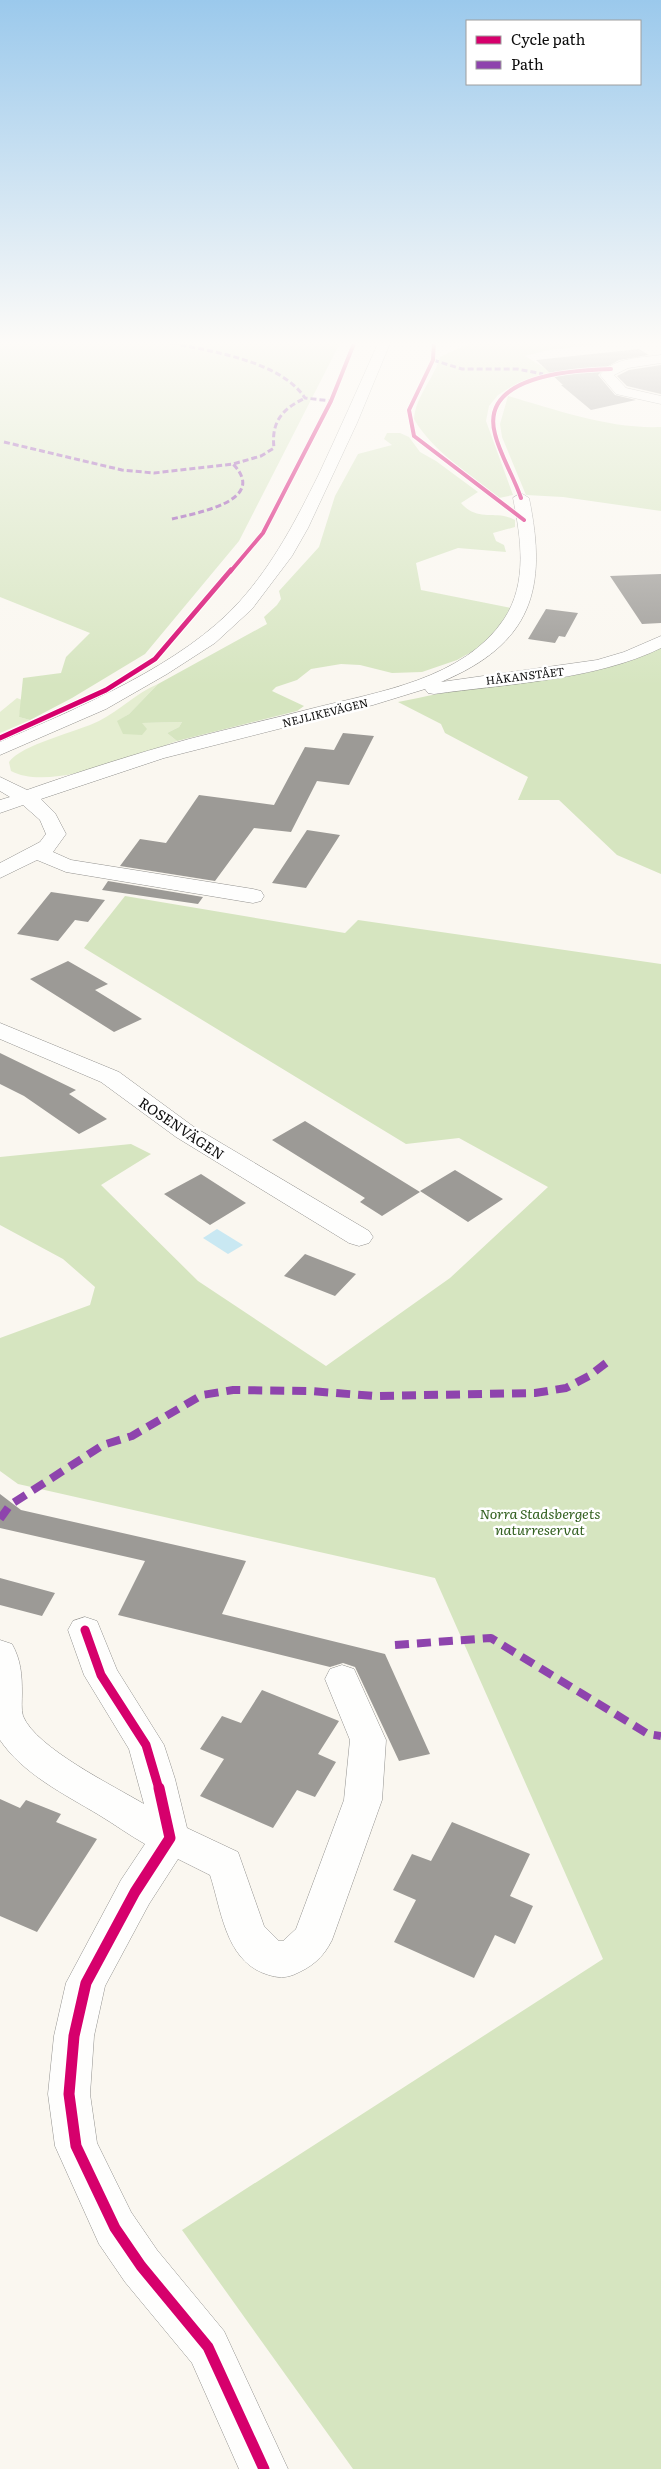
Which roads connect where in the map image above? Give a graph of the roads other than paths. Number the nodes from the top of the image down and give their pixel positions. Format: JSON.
{"nodes":[{"id":1,"x":334,"y":456,"type":"edge"},
{"id":2,"x":521,"y":498,"type":"dead end"},
{"id":3,"x":661,"y":640,"type":"edge"},
{"id":4,"x":386,"y":697,"type":"junction"},
{"id":5,"x":0,"y":749,"type":"edge"},
{"id":6,"x":0,"y":783,"type":"edge"},
{"id":7,"x":25,"y":798,"type":"junction"},
{"id":8,"x":0,"y":807,"type":"edge"},
{"id":9,"x":36,"y":852,"type":"junction"},
{"id":10,"x":0,"y":872,"type":"edge"},
{"id":11,"x":253,"y":896,"type":"dead end"},
{"id":12,"x":0,"y":1030,"type":"edge"},
{"id":13,"x":359,"y":1237,"type":"dead end"},
{"id":14,"x":85,"y":1630,"type":"dead end"},
{"id":15,"x":0,"y":1654,"type":"edge"},
{"id":16,"x":342,"y":1679,"type":"dead end"},
{"id":17,"x":170,"y":1838,"type":"junction"},
{"id":18,"x":264,"y":2469,"type":"edge"}],
"edges":[{"from":1,"to":5,"type":"street"},
{"from":2,"to":4,"type":"street","name":"NEJLIKEVÄGEN"},
{"from":3,"to":4,"type":"street","name":"HÅKANSTÅET"},
{"from":4,"to":7,"type":"street","name":"NEJLIKEVÄGEN"},
{"from":6,"to":7,"type":"street"},
{"from":7,"to":8,"type":"street","name":"NEJLIKEVÄGEN"},
{"from":7,"to":9,"type":"street"},
{"from":9,"to":10,"type":"street"},
{"from":9,"to":11,"type":"street"},
{"from":12,"to":13,"type":"street","name":"ROSENVÄGEN"},
{"from":14,"to":17,"type":"street"},
{"from":15,"to":17,"type":"street"},
{"from":16,"to":17,"type":"street"},
{"from":17,"to":18,"type":"street"}]}
